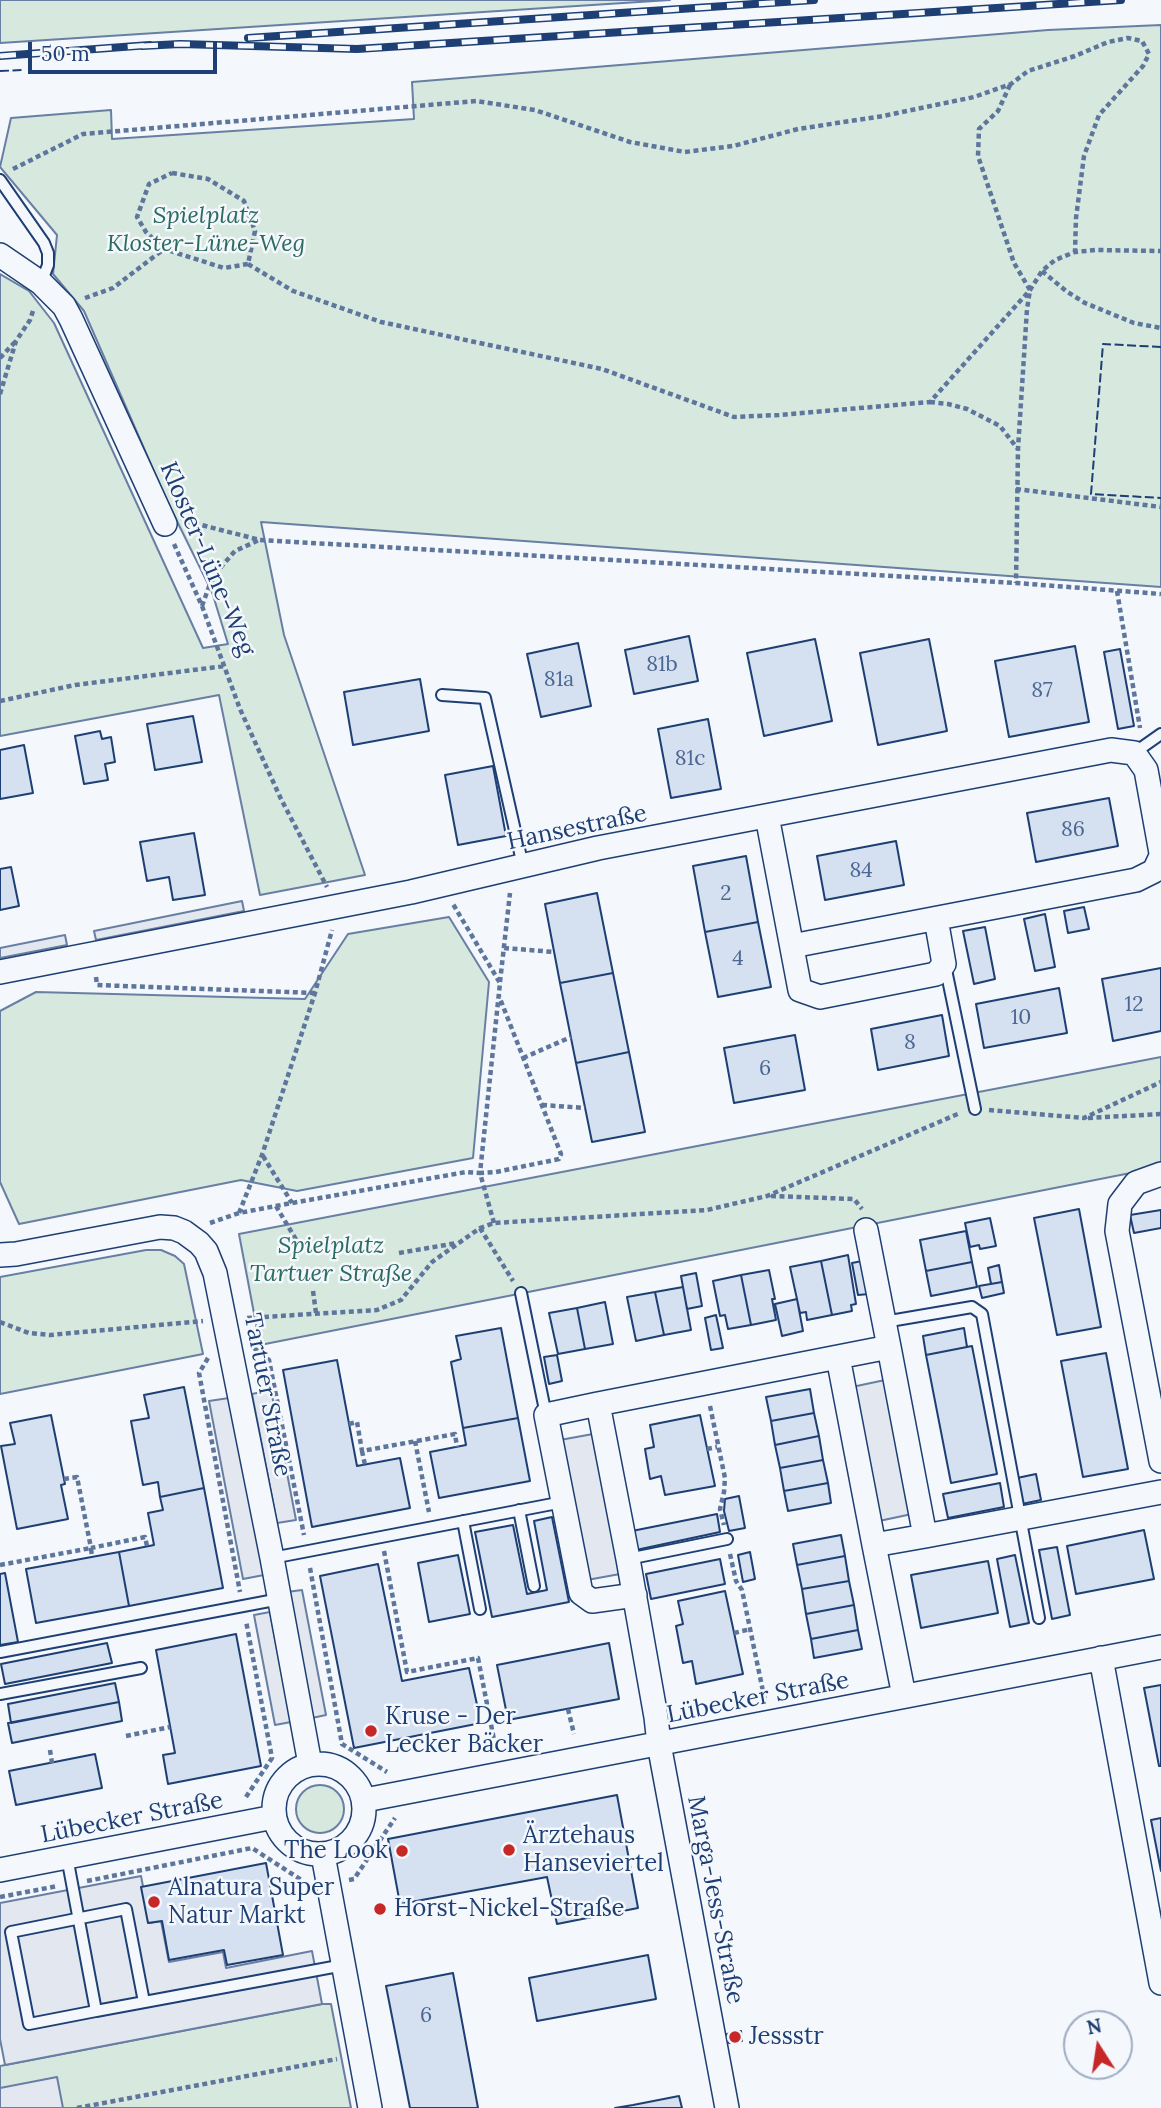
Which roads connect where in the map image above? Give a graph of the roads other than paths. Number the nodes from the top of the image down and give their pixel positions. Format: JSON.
{"nodes":[{"id":1,"x":0,"y":180,"type":"edge"},
{"id":2,"x":0,"y":255,"type":"edge"},
{"id":3,"x":41,"y":283,"type":"junction"},
{"id":4,"x":161,"y":515,"type":"road end"},
{"id":5,"x":442,"y":695,"type":"dead end"},
{"id":6,"x":1161,"y":734,"type":"edge"},
{"id":7,"x":1134,"y":753,"type":"junction"},
{"id":8,"x":767,"y":816,"type":"junction"},
{"id":9,"x":1159,"y":864,"type":"edge"},
{"id":10,"x":515,"y":868,"type":"junction"},
{"id":11,"x":936,"y":919,"type":"junction"},
{"id":12,"x":792,"y":946,"type":"junction"},
{"id":13,"x":944,"y":964,"type":"junction"},
{"id":14,"x":0,"y":972,"type":"edge"},
{"id":15,"x":975,"y":1109,"type":"road end"},
{"id":16,"x":1161,"y":1174,"type":"edge"},
{"id":17,"x":866,"y":1230,"type":"road end"},
{"id":18,"x":0,"y":1255,"type":"edge"},
{"id":19,"x":521,"y":1293,"type":"road end"},
{"id":20,"x":884,"y":1322,"type":"junction"},
{"id":21,"x":889,"y":1347,"type":"junction"},
{"id":22,"x":838,"y":1357,"type":"junction"},
{"id":23,"x":598,"y":1404,"type":"junction"},
{"id":24,"x":546,"y":1415,"type":"junction"},
{"id":25,"x":1161,"y":1461,"type":"edge"},
{"id":26,"x":1161,"y":1492,"type":"edge"},
{"id":27,"x":563,"y":1502,"type":"junction"},
{"id":28,"x":519,"y":1510,"type":"junction"},
{"id":29,"x":1020,"y":1518,"type":"junction"},
{"id":30,"x":463,"y":1521,"type":"junction"},
{"id":31,"x":925,"y":1536,"type":"junction"},
{"id":32,"x":727,"y":1539,"type":"dead end"},
{"id":33,"x":874,"y":1545,"type":"junction"},
{"id":34,"x":272,"y":1558,"type":"junction"},
{"id":35,"x":628,"y":1559,"type":"junction"},
{"id":36,"x":534,"y":1586,"type":"dead end"},
{"id":37,"x":635,"y":1595,"type":"junction"},
{"id":38,"x":279,"y":1599,"type":"junction"},
{"id":39,"x":480,"y":1609,"type":"dead end"},
{"id":40,"x":1039,"y":1618,"type":"dead end"},
{"id":41,"x":1161,"y":1647,"type":"edge"},
{"id":42,"x":0,"y":1652,"type":"edge"},
{"id":43,"x":1101,"y":1658,"type":"junction"},
{"id":44,"x":141,"y":1668,"type":"dead end"},
{"id":45,"x":0,"y":1694,"type":"edge"},
{"id":46,"x":904,"y":1696,"type":"junction"},
{"id":47,"x":659,"y":1744,"type":"junction"},
{"id":48,"x":310,"y":1764,"type":"junction"},
{"id":49,"x":365,"y":1800,"type":"junction"},
{"id":50,"x":274,"y":1817,"type":"junction"},
{"id":51,"x":323,"y":1855,"type":"junction"},
{"id":52,"x":67,"y":1857,"type":"junction"},
{"id":53,"x":0,"y":1870,"type":"edge"},
{"id":54,"x":79,"y":1919,"type":"junction"},
{"id":55,"x":344,"y":1965,"type":"junction"},
{"id":56,"x":1161,"y":1983,"type":"edge"},
{"id":57,"x":144,"y":2002,"type":"junction"},
{"id":58,"x":96,"y":2011,"type":"junction"},
{"id":59,"x":370,"y":2108,"type":"edge"},
{"id":60,"x":727,"y":2108,"type":"edge"}],
"edges":[{"from":1,"to":3,"type":"lane"},
{"from":2,"to":3,"type":"street","name":"Kloster-Lüne-Weg"},
{"from":3,"to":4,"type":"street","name":"Kloster-Lüne-Weg"},
{"from":5,"to":10,"type":"lane"},
{"from":6,"to":7,"type":"lane"},
{"from":7,"to":8,"type":"street","name":"Hansestraße"},
{"from":7,"to":9,"type":"street"},
{"from":8,"to":10,"type":"street","name":"Hansestraße"},
{"from":8,"to":12,"type":"street"},
{"from":9,"to":11,"type":"street"},
{"from":10,"to":14,"type":"street","name":"Hansestraße"},
{"from":11,"to":12,"type":"street"},
{"from":11,"to":13,"type":"street"},
{"from":12,"to":13,"type":"street"},
{"from":13,"to":15,"type":"lane"},
{"from":16,"to":25,"type":"street"},
{"from":17,"to":20,"type":"street"},
{"from":18,"to":34,"type":"street","name":"Tartuer Straße"},
{"from":19,"to":24,"type":"lane"},
{"from":20,"to":21,"type":"street"},
{"from":20,"to":29,"type":"lane"},
{"from":21,"to":22,"type":"street"},
{"from":21,"to":31,"type":"street"},
{"from":22,"to":23,"type":"street"},
{"from":22,"to":33,"type":"street"},
{"from":23,"to":24,"type":"street"},
{"from":23,"to":35,"type":"street","name":"Marga-Jess-Straße"},
{"from":24,"to":27,"type":"street"},
{"from":26,"to":29,"type":"street"},
{"from":27,"to":28,"type":"lane"},
{"from":27,"to":37,"type":"street"},
{"from":28,"to":30,"type":"lane"},
{"from":28,"to":36,"type":"lane"},
{"from":29,"to":31,"type":"street"},
{"from":29,"to":40,"type":"lane"},
{"from":30,"to":34,"type":"lane"},
{"from":30,"to":39,"type":"lane"},
{"from":31,"to":33,"type":"street"},
{"from":32,"to":35,"type":"lane"},
{"from":33,"to":46,"type":"street"},
{"from":34,"to":38,"type":"street","name":"Tartuer Straße"},
{"from":35,"to":37,"type":"street","name":"Marga-Jess-Straße"},
{"from":37,"to":47,"type":"street","name":"Marga-Jess-Straße"},
{"from":38,"to":42,"type":"lane"},
{"from":38,"to":48,"type":"street","name":"Tartuer Straße"},
{"from":41,"to":43,"type":"street","name":"Lübecker Straße"},
{"from":43,"to":46,"type":"street","name":"Lübecker Straße"},
{"from":43,"to":56,"type":"street"},
{"from":44,"to":45,"type":"lane"},
{"from":46,"to":47,"type":"street","name":"Lübecker Straße"},
{"from":47,"to":49,"type":"street","name":"Lübecker Straße"},
{"from":47,"to":60,"type":"street","name":"Marga-Jess-Straße"},
{"from":48,"to":49,"type":"street"},
{"from":48,"to":50,"type":"street"},
{"from":49,"to":51,"type":"street"},
{"from":50,"to":51,"type":"street"},
{"from":50,"to":52,"type":"street","name":"Lübecker Straße"},
{"from":51,"to":55,"type":"street"},
{"from":52,"to":53,"type":"street","name":"Lübecker Straße"},
{"from":52,"to":54,"type":"lane"},
{"from":54,"to":57,"type":"lane"},
{"from":54,"to":58,"type":"lane"},
{"from":54,"to":58,"type":"lane"},
{"from":55,"to":57,"type":"lane"},
{"from":55,"to":59,"type":"street"},
{"from":57,"to":58,"type":"lane"}]}
